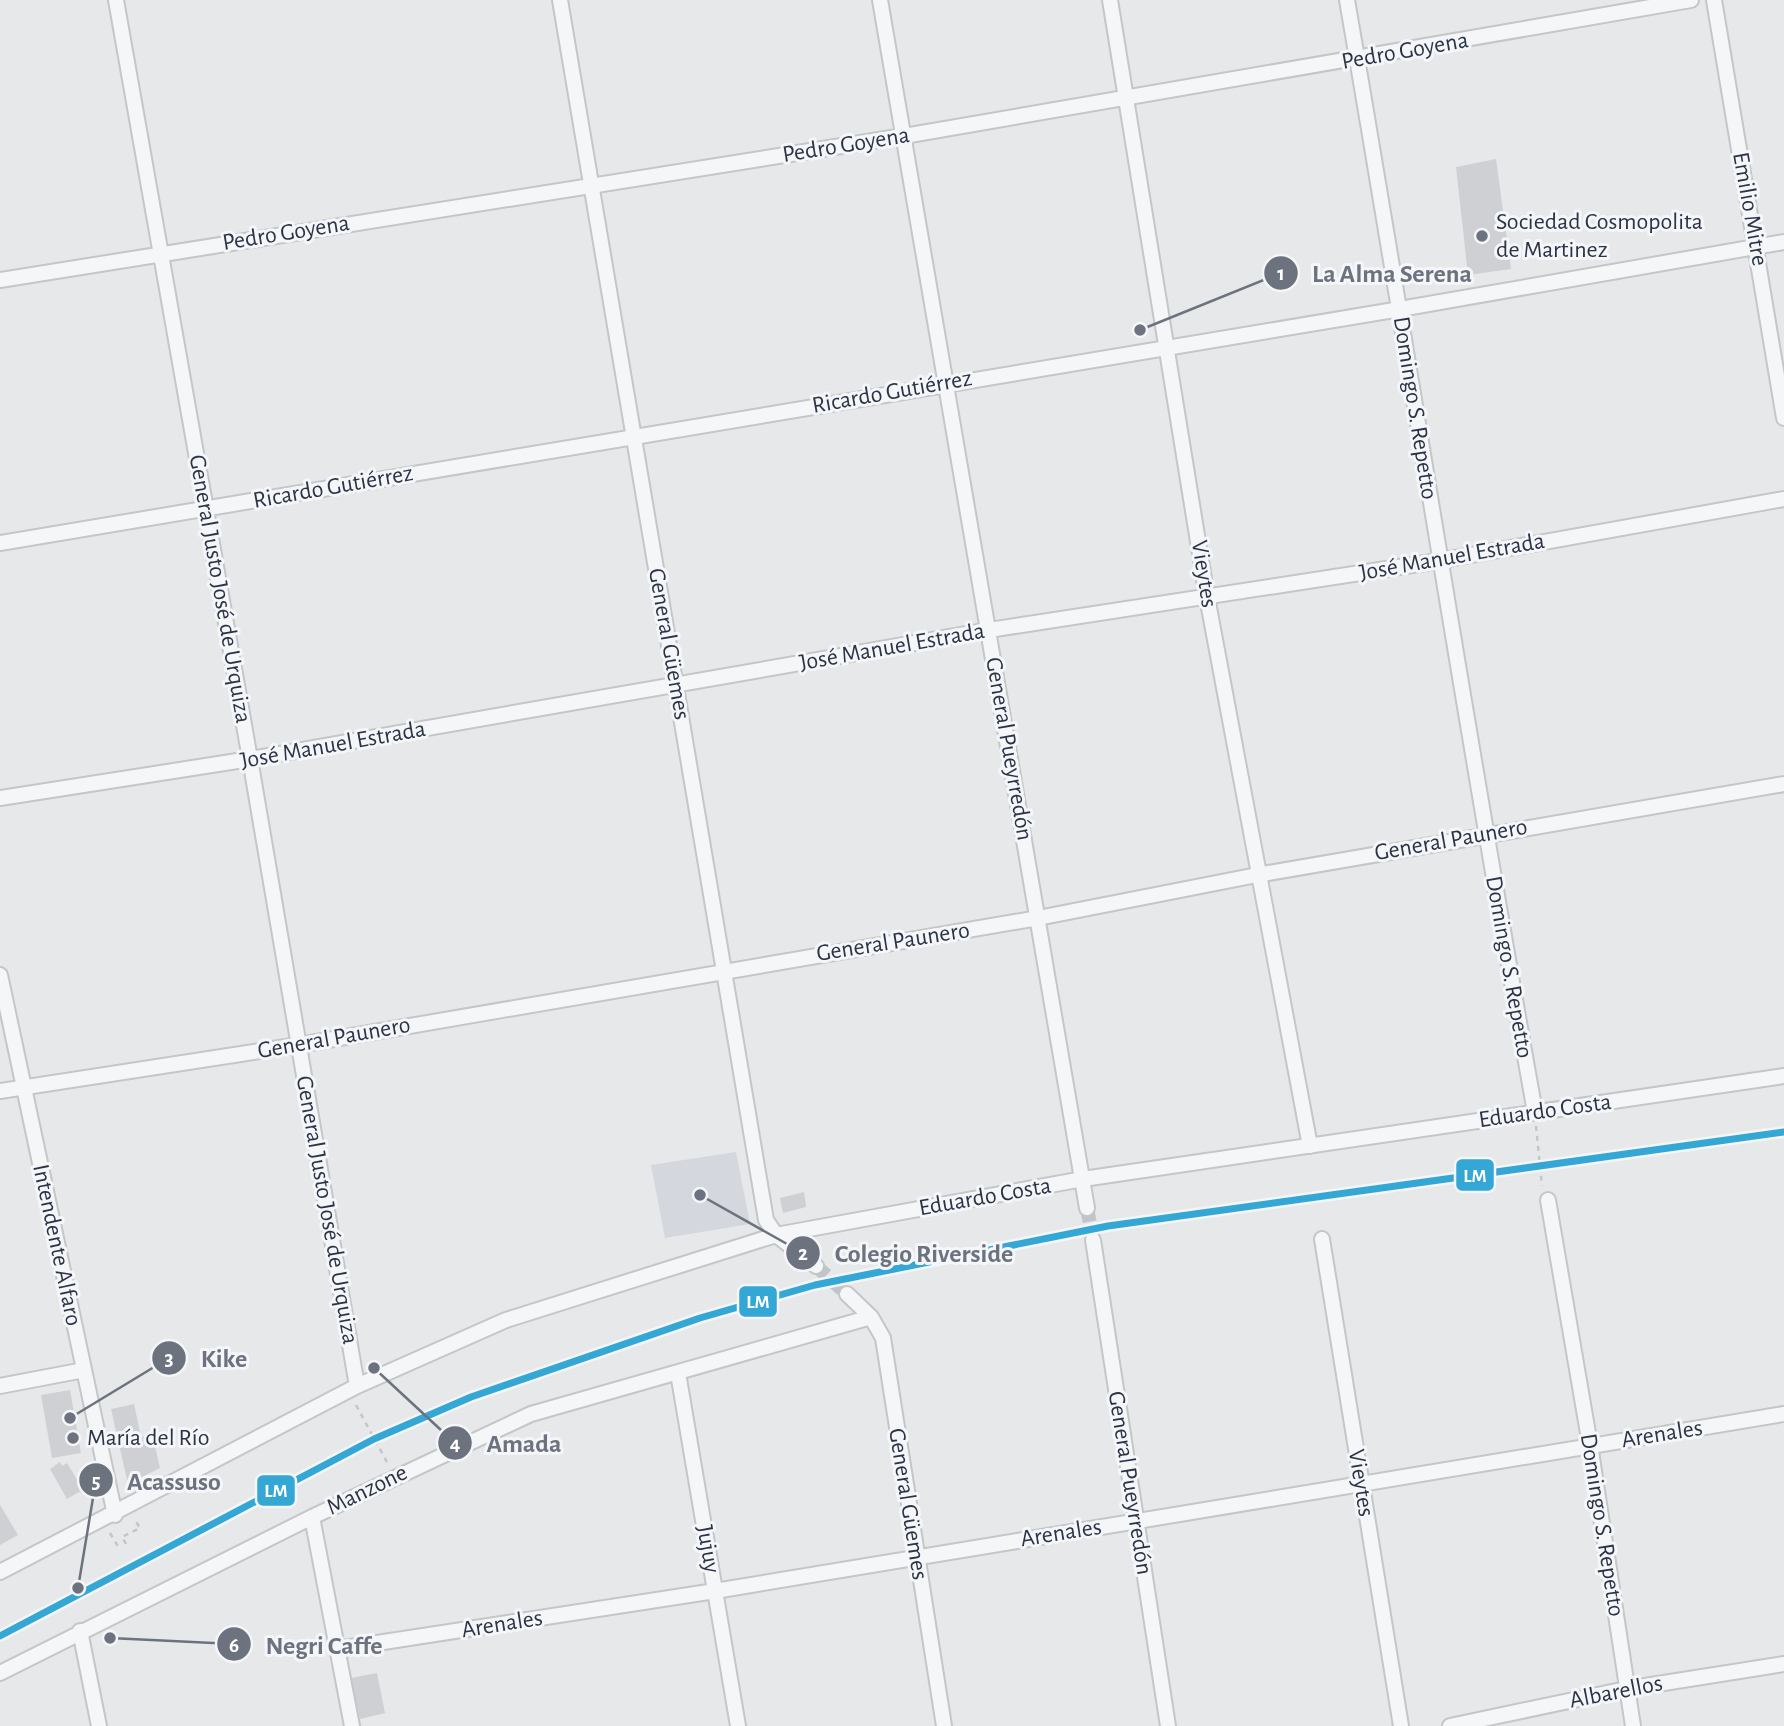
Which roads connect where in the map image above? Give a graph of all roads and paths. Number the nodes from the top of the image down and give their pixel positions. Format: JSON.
{"nodes":[{"id":1,"x":133,"y":0,"type":"edge"},
{"id":2,"x":560,"y":0,"type":"edge"},
{"id":3,"x":880,"y":0,"type":"edge"},
{"id":4,"x":1110,"y":0,"type":"edge"},
{"id":5,"x":1347,"y":0,"type":"edge"},
{"id":6,"x":1691,"y":0,"type":"edge"},
{"id":7,"x":1714,"y":0,"type":"edge"},
{"id":8,"x":116,"y":1,"type":"edge"},
{"id":9,"x":1358,"y":60,"type":"junction"},
{"id":10,"x":1126,"y":96,"type":"junction"},
{"id":11,"x":904,"y":136,"type":"junction"},
{"id":12,"x":591,"y":185,"type":"junction"},
{"id":13,"x":1784,"y":242,"type":"edge"},
{"id":14,"x":1756,"y":246,"type":"junction"},
{"id":15,"x":160,"y":253,"type":"junction"},
{"id":16,"x":0,"y":280,"type":"edge"},
{"id":17,"x":1400,"y":309,"type":"junction"},
{"id":18,"x":1167,"y":346,"type":"junction"},
{"id":19,"x":946,"y":383,"type":"junction"},
{"id":20,"x":1784,"y":418,"type":"edge"},
{"id":21,"x":634,"y":436,"type":"junction"},
{"id":22,"x":1784,"y":499,"type":"edge"},
{"id":23,"x":206,"y":508,"type":"junction"},
{"id":24,"x":0,"y":543,"type":"edge"},
{"id":25,"x":1438,"y":561,"type":"junction"},
{"id":26,"x":1207,"y":597,"type":"junction"},
{"id":27,"x":989,"y":630,"type":"junction"},
{"id":28,"x":676,"y":686,"type":"junction"},
{"id":29,"x":250,"y":759,"type":"junction"},
{"id":30,"x":1784,"y":784,"type":"edge"},
{"id":31,"x":0,"y":798,"type":"edge"},
{"id":32,"x":1485,"y":834,"type":"junction"},
{"id":33,"x":1257,"y":875,"type":"junction"},
{"id":34,"x":1038,"y":918,"type":"junction"},
{"id":35,"x":724,"y":970,"type":"junction"},
{"id":36,"x":0,"y":975,"type":"edge"},
{"id":37,"x":299,"y":1045,"type":"junction"},
{"id":38,"x":1784,"y":1076,"type":"edge"},
{"id":39,"x":23,"y":1088,"type":"junction"},
{"id":40,"x":0,"y":1091,"type":"edge"},
{"id":41,"x":1535,"y":1112,"type":"junction"},
{"id":42,"x":1310,"y":1146,"type":"junction"},
{"id":43,"x":1083,"y":1180,"type":"junction"},
{"id":44,"x":1548,"y":1200,"type":"joint"},
{"id":45,"x":1087,"y":1208,"type":"tunnel mouth"},
{"id":46,"x":776,"y":1235,"type":"junction"},
{"id":47,"x":1322,"y":1239,"type":"dead end"},
{"id":48,"x":1093,"y":1240,"type":"tunnel mouth"},
{"id":49,"x":816,"y":1266,"type":"tunnel mouth"},
{"id":50,"x":847,"y":1294,"type":"tunnel mouth"},
{"id":51,"x":871,"y":1317,"type":"junction"},
{"id":52,"x":84,"y":1370,"type":"junction"},
{"id":53,"x":678,"y":1373,"type":"junction"},
{"id":54,"x":0,"y":1386,"type":"edge"},
{"id":55,"x":352,"y":1388,"type":"junction"},
{"id":56,"x":1784,"y":1414,"type":"edge"},
{"id":57,"x":1590,"y":1445,"type":"junction"},
{"id":58,"x":395,"y":1477,"type":"junction"},
{"id":59,"x":1361,"y":1484,"type":"junction"},
{"id":60,"x":115,"y":1515,"type":"junction"},
{"id":61,"x":312,"y":1517,"type":"junction"},
{"id":62,"x":1136,"y":1521,"type":"junction"},
{"id":63,"x":139,"y":1528,"type":"dead end"},
{"id":64,"x":112,"y":1537,"type":"dead end"},
{"id":65,"x":126,"y":1544,"type":"dead end"},
{"id":66,"x":119,"y":1548,"type":"dead end"},
{"id":67,"x":916,"y":1557,"type":"junction"},
{"id":68,"x":0,"y":1572,"type":"edge"},
{"id":69,"x":715,"y":1591,"type":"junction"},
{"id":70,"x":80,"y":1632,"type":"junction"},
{"id":71,"x":338,"y":1649,"type":"junction"},
{"id":72,"x":1784,"y":1664,"type":"edge"},
{"id":73,"x":0,"y":1672,"type":"edge"},
{"id":74,"x":1626,"y":1689,"type":"junction"},
{"id":75,"x":99,"y":1726,"type":"edge"},
{"id":76,"x":352,"y":1726,"type":"edge"},
{"id":77,"x":738,"y":1726,"type":"edge"},
{"id":78,"x":944,"y":1726,"type":"edge"},
{"id":79,"x":1168,"y":1726,"type":"edge"},
{"id":80,"x":1401,"y":1726,"type":"edge"},
{"id":81,"x":1450,"y":1726,"type":"edge"},
{"id":82,"x":1633,"y":1726,"type":"edge"}],
"edges":[{"from":1,"to":8,"type":"street"},
{"from":2,"to":12,"type":"street","name":"General Güemes"},
{"from":3,"to":11,"type":"street","name":"General Pueyrredón"},
{"from":4,"to":10,"type":"street","name":"Vieytes"},
{"from":5,"to":9,"type":"street","name":"Domingo S. Repetto"},
{"from":6,"to":9,"type":"street","name":"Pedro Goyena"},
{"from":7,"to":14,"type":"street","name":"Emilio Mitre"},
{"from":8,"to":15,"type":"street","name":"General Justo José de Urquiza"},
{"from":9,"to":10,"type":"street","name":"Pedro Goyena"},
{"from":9,"to":17,"type":"street","name":"Domingo S. Repetto"},
{"from":10,"to":11,"type":"street","name":"Pedro Goyena"},
{"from":10,"to":18,"type":"street","name":"Vieytes"},
{"from":11,"to":12,"type":"street","name":"Pedro Goyena"},
{"from":11,"to":19,"type":"street","name":"General Pueyrredón"},
{"from":12,"to":15,"type":"street","name":"Pedro Goyena"},
{"from":12,"to":21,"type":"street","name":"General Güemes"},
{"from":13,"to":14,"type":"street","name":"Ricardo Gutiérrez"},
{"from":14,"to":17,"type":"street","name":"Ricardo Gutiérrez"},
{"from":14,"to":20,"type":"street","name":"Emilio Mitre"},
{"from":15,"to":16,"type":"street","name":"Pedro Goyena"},
{"from":15,"to":23,"type":"street","name":"General Justo José de Urquiza"},
{"from":17,"to":18,"type":"street","name":"Ricardo Gutiérrez"},
{"from":17,"to":25,"type":"street","name":"Domingo S. Repetto"},
{"from":18,"to":19,"type":"street","name":"Ricardo Gutiérrez"},
{"from":18,"to":26,"type":"street","name":"Vieytes"},
{"from":19,"to":21,"type":"street","name":"Ricardo Gutiérrez"},
{"from":19,"to":27,"type":"street","name":"General Pueyrredón"},
{"from":21,"to":23,"type":"street","name":"Ricardo Gutiérrez"},
{"from":21,"to":28,"type":"street","name":"General Güemes"},
{"from":22,"to":25,"type":"street","name":"José Manuel Estrada"},
{"from":23,"to":24,"type":"street","name":"Ricardo Gutiérrez"},
{"from":23,"to":29,"type":"street","name":"General Justo José de Urquiza"},
{"from":25,"to":26,"type":"street","name":"José Manuel Estrada"},
{"from":25,"to":32,"type":"street","name":"Domingo S. Repetto"},
{"from":26,"to":27,"type":"street","name":"José Manuel Estrada"},
{"from":26,"to":33,"type":"street","name":"Vieytes"},
{"from":27,"to":28,"type":"street","name":"José Manuel Estrada"},
{"from":27,"to":34,"type":"street","name":"General Pueyrredón"},
{"from":28,"to":29,"type":"street","name":"José Manuel Estrada"},
{"from":28,"to":35,"type":"street","name":"General Güemes"},
{"from":29,"to":31,"type":"street","name":"José Manuel Estrada"},
{"from":29,"to":37,"type":"street","name":"General Justo José de Urquiza"},
{"from":30,"to":32,"type":"street","name":"General Paunero"},
{"from":32,"to":33,"type":"street","name":"General Paunero"},
{"from":32,"to":41,"type":"street","name":"Domingo S. Repetto"},
{"from":33,"to":34,"type":"street","name":"General Paunero"},
{"from":33,"to":42,"type":"street","name":"Vieytes"},
{"from":34,"to":35,"type":"street","name":"General Paunero"},
{"from":34,"to":43,"type":"street","name":"General Pueyrredón"},
{"from":35,"to":37,"type":"street","name":"General Paunero"},
{"from":35,"to":46,"type":"street","name":"General Güemes"},
{"from":36,"to":39,"type":"street","name":"Intendente Alfaro"},
{"from":37,"to":39,"type":"street","name":"General Paunero"},
{"from":37,"to":55,"type":"street","name":"General Justo José de Urquiza"},
{"from":38,"to":41,"type":"street","name":"Eduardo Costa"},
{"from":39,"to":40,"type":"street","name":"General Paunero"},
{"from":39,"to":52,"type":"street","name":"Intendente Alfaro"},
{"from":41,"to":42,"type":"street","name":"Eduardo Costa"},
{"from":41,"to":44,"type":"path"},
{"from":42,"to":43,"type":"street","name":"Eduardo Costa"},
{"from":43,"to":45,"type":"street","name":"General Pueyrredón"},
{"from":43,"to":46,"type":"street","name":"Eduardo Costa"},
{"from":44,"to":57,"type":"street","name":"Domingo S. Repetto"},
{"from":46,"to":49,"type":"street"},
{"from":46,"to":55,"type":"street","name":"Eduardo Costa"},
{"from":47,"to":59,"type":"street","name":"Vieytes"},
{"from":48,"to":62,"type":"street","name":"General Pueyrredón"},
{"from":50,"to":51,"type":"street","name":"General Güemes"},
{"from":51,"to":53,"type":"street","name":"Manzone"},
{"from":51,"to":67,"type":"street","name":"General Güemes"},
{"from":52,"to":54,"type":"street"},
{"from":52,"to":60,"type":"street","name":"Intendente Alfaro"},
{"from":53,"to":58,"type":"street","name":"Manzone"},
{"from":53,"to":69,"type":"street","name":"Jujuy"},
{"from":55,"to":58,"type":"path"},
{"from":55,"to":60,"type":"street","name":"Eduardo Costa"},
{"from":56,"to":57,"type":"street","name":"Arenales"},
{"from":57,"to":59,"type":"street","name":"Arenales"},
{"from":57,"to":74,"type":"street","name":"Domingo S. Repetto"},
{"from":58,"to":61,"type":"street","name":"Manzone"},
{"from":59,"to":62,"type":"street","name":"Arenales"},
{"from":59,"to":80,"type":"street","name":"Vieytes"},
{"from":60,"to":68,"type":"street","name":"Eduardo Costa"},
{"from":61,"to":70,"type":"street","name":"Manzone"},
{"from":61,"to":71,"type":"street"},
{"from":62,"to":67,"type":"street","name":"Arenales"},
{"from":62,"to":79,"type":"street","name":"General Pueyrredón"},
{"from":63,"to":65,"type":"path"},
{"from":64,"to":66,"type":"path"},
{"from":67,"to":69,"type":"street","name":"Arenales"},
{"from":67,"to":78,"type":"street","name":"General Güemes"},
{"from":69,"to":71,"type":"street","name":"Arenales"},
{"from":69,"to":77,"type":"street","name":"Jujuy"},
{"from":70,"to":73,"type":"street","name":"Manzone"},
{"from":70,"to":75,"type":"street"},
{"from":71,"to":76,"type":"street"},
{"from":72,"to":74,"type":"street","name":"Albarellos"},
{"from":74,"to":81,"type":"street","name":"Albarellos"},
{"from":74,"to":82,"type":"street","name":"Domingo S. Repetto"}]}
